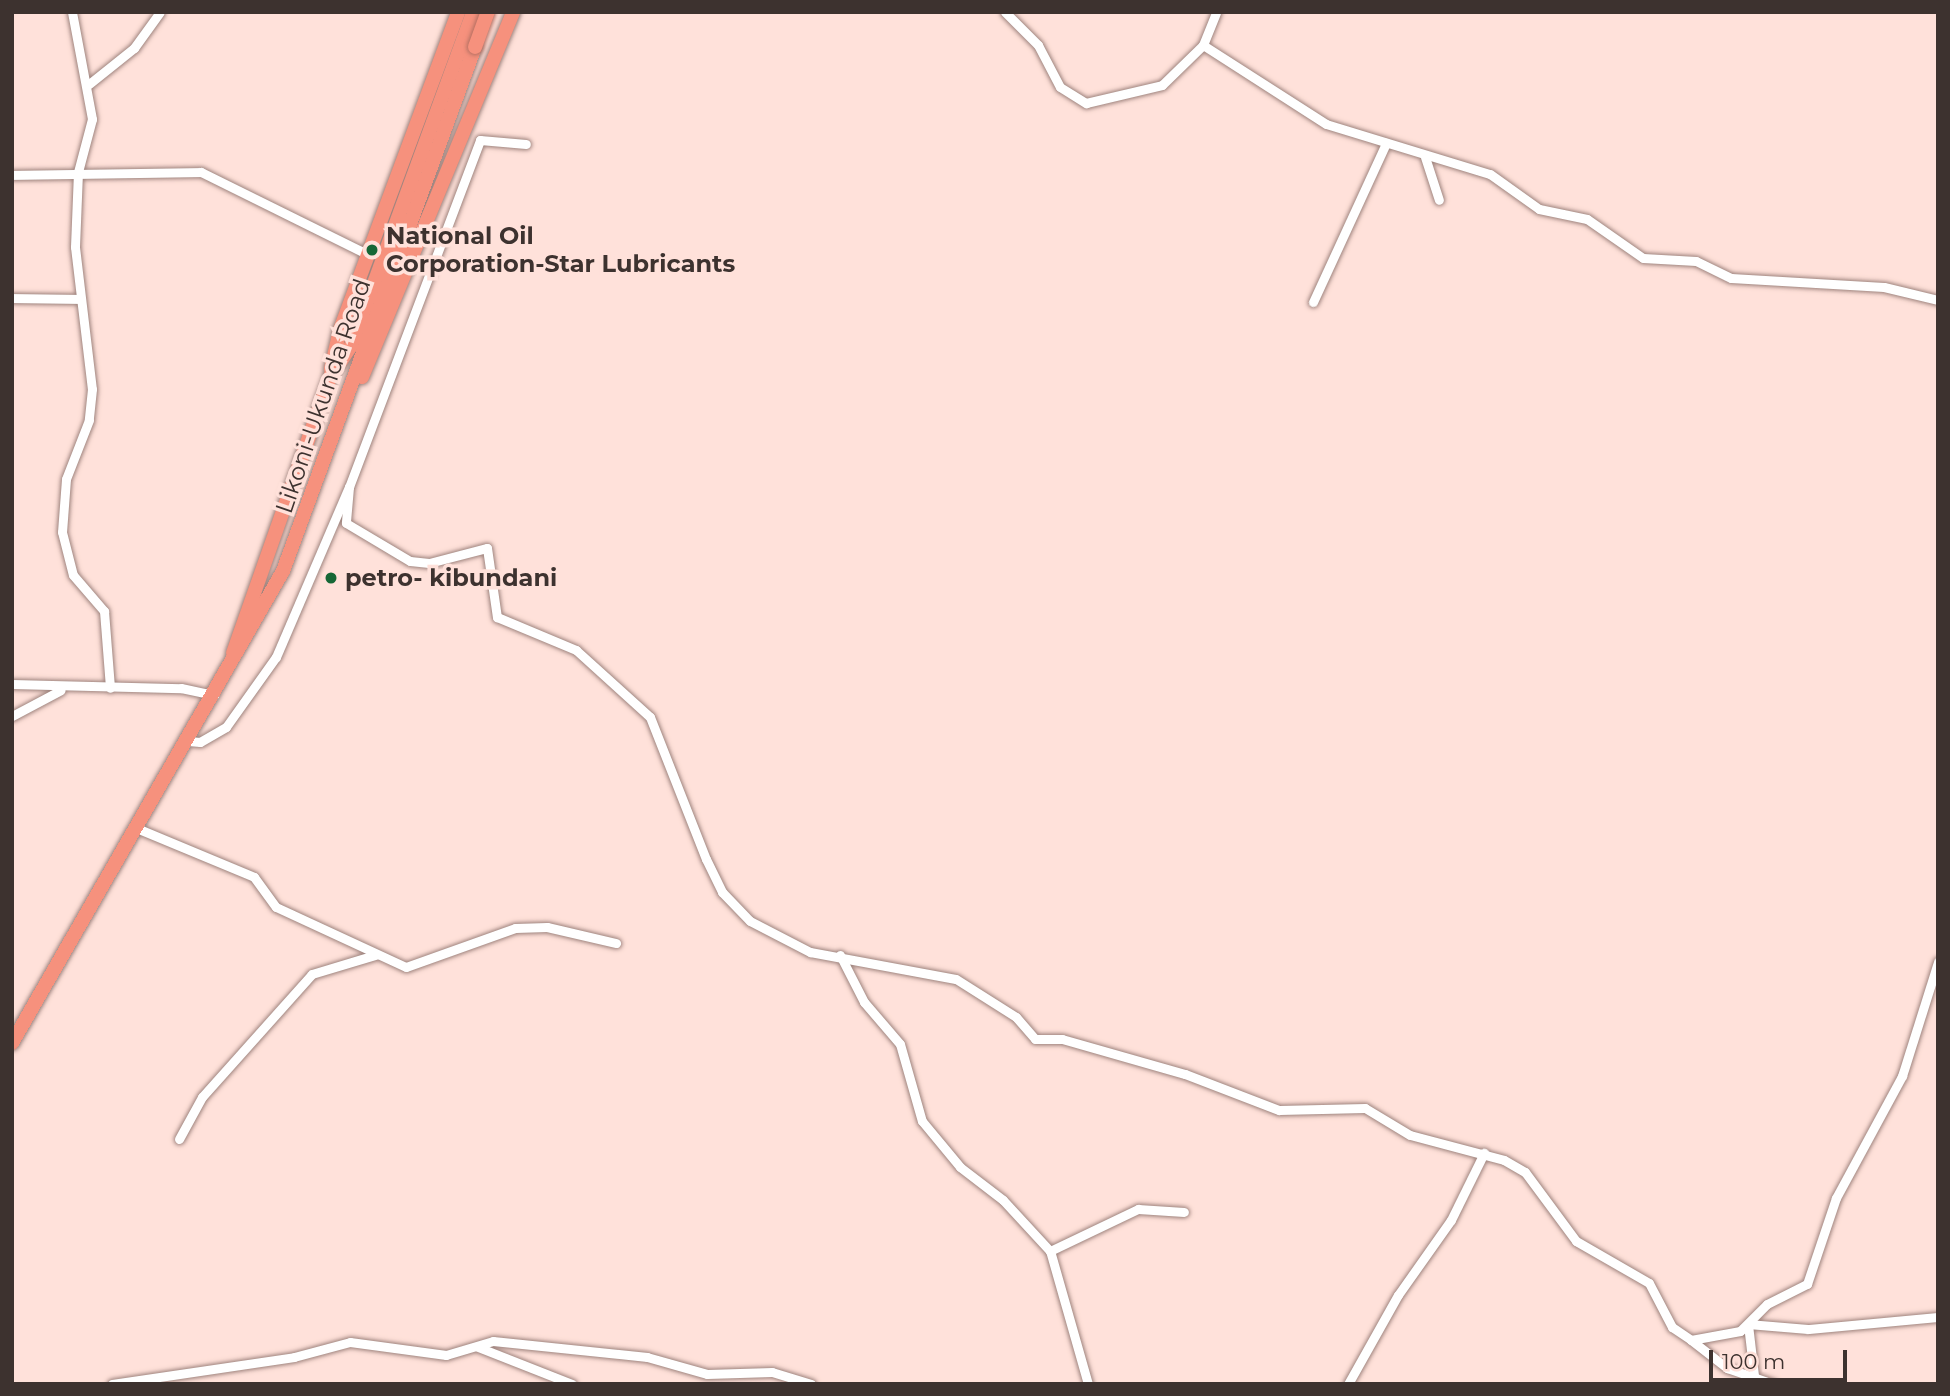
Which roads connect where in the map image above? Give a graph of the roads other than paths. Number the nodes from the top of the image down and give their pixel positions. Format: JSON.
{"nodes":[{"id":1,"x":72,"y":12,"type":"edge"},
{"id":2,"x":160,"y":12,"type":"edge"},
{"id":3,"x":458,"y":12,"type":"edge"},
{"id":4,"x":473,"y":12,"type":"edge"},
{"id":5,"x":486,"y":12,"type":"edge"},
{"id":6,"x":507,"y":12,"type":"edge"},
{"id":7,"x":513,"y":12,"type":"edge"},
{"id":8,"x":1005,"y":12,"type":"edge"},
{"id":9,"x":1216,"y":12,"type":"edge"},
{"id":10,"x":1203,"y":46,"type":"junction"},
{"id":11,"x":89,"y":84,"type":"junction"},
{"id":12,"x":1387,"y":143,"type":"junction"},
{"id":13,"x":526,"y":144,"type":"dead end"},
{"id":14,"x":1425,"y":157,"type":"junction"},
{"id":15,"x":78,"y":172,"type":"junction"},
{"id":16,"x":12,"y":175,"type":"edge"},
{"id":17,"x":1438,"y":200,"type":"dead end"},
{"id":18,"x":369,"y":255,"type":"junction"},
{"id":19,"x":12,"y":298,"type":"edge"},
{"id":20,"x":80,"y":299,"type":"junction"},
{"id":21,"x":1938,"y":300,"type":"edge"},
{"id":22,"x":1313,"y":302,"type":"dead end"},
{"id":23,"x":357,"y":348,"type":"junction"},
{"id":24,"x":330,"y":377,"type":"junction"},
{"id":25,"x":356,"y":387,"type":"junction"},
{"id":26,"x":349,"y":487,"type":"junction"},
{"id":27,"x":228,"y":668,"type":"junction"},
{"id":28,"x":12,"y":684,"type":"edge"},
{"id":29,"x":110,"y":688,"type":"junction"},
{"id":30,"x":63,"y":689,"type":"junction"},
{"id":31,"x":214,"y":695,"type":"junction"},
{"id":32,"x":12,"y":716,"type":"edge"},
{"id":33,"x":188,"y":741,"type":"junction"},
{"id":34,"x":133,"y":826,"type":"junction"},
{"id":35,"x":616,"y":943,"type":"dead end"},
{"id":36,"x":375,"y":955,"type":"junction"},
{"id":37,"x":840,"y":955,"type":"junction"},
{"id":38,"x":1938,"y":962,"type":"edge"},
{"id":39,"x":12,"y":1043,"type":"edge"},
{"id":40,"x":179,"y":1139,"type":"dead end"},
{"id":41,"x":1484,"y":1153,"type":"junction"},
{"id":42,"x":1184,"y":1212,"type":"dead end"},
{"id":43,"x":1050,"y":1251,"type":"junction"},
{"id":44,"x":1938,"y":1317,"type":"edge"},
{"id":45,"x":1748,"y":1324,"type":"junction"},
{"id":46,"x":1691,"y":1340,"type":"junction"},
{"id":47,"x":477,"y":1346,"type":"junction"},
{"id":48,"x":1755,"y":1379,"type":"edge"},
{"id":49,"x":112,"y":1384,"type":"edge"},
{"id":50,"x":572,"y":1384,"type":"edge"},
{"id":51,"x":811,"y":1384,"type":"edge"},
{"id":52,"x":1088,"y":1384,"type":"edge"},
{"id":53,"x":1348,"y":1384,"type":"edge"},
{"id":54,"x":1773,"y":1384,"type":"edge"}],
"edges":[{"from":1,"to":11,"type":"street"},
{"from":2,"to":11,"type":"street"},
{"from":3,"to":18,"type":"highway"},
{"from":4,"to":23,"type":"highway","name":"Likoni-Ukunda Road"},
{"from":5,"to":6,"type":"highway"},
{"from":5,"to":23,"type":"highway","name":"Likoni-Ukunda Road","bridge":true},
{"from":7,"to":25,"type":"highway"},
{"from":8,"to":10,"type":"street"},
{"from":9,"to":10,"type":"street"},
{"from":10,"to":12,"type":"street"},
{"from":11,"to":15,"type":"street"},
{"from":12,"to":14,"type":"street"},
{"from":12,"to":22,"type":"street"},
{"from":13,"to":26,"type":"street"},
{"from":14,"to":17,"type":"street"},
{"from":14,"to":21,"type":"street"},
{"from":15,"to":16,"type":"street"},
{"from":15,"to":18,"type":"street"},
{"from":15,"to":20,"type":"street"},
{"from":18,"to":24,"type":"highway"},
{"from":19,"to":20,"type":"street"},
{"from":20,"to":29,"type":"street"},
{"from":23,"to":24,"type":"highway","name":"Likoni-Ukunda Road"},
{"from":23,"to":25,"type":"highway","name":"Likoni-Ukunda Road"},
{"from":24,"to":27,"type":"highway","name":"Likoni-Ukunda Road"},
{"from":25,"to":27,"type":"highway","name":"Likoni-Ukunda Road"},
{"from":26,"to":33,"type":"street"},
{"from":26,"to":37,"type":"street"},
{"from":27,"to":31,"type":"highway","name":"Likoni-Ukunda Road"},
{"from":28,"to":30,"type":"street"},
{"from":29,"to":30,"type":"street"},
{"from":29,"to":31,"type":"street"},
{"from":30,"to":32,"type":"street"},
{"from":31,"to":33,"type":"highway","name":"Likoni-Ukunda Road"},
{"from":33,"to":34,"type":"highway","name":"Likoni-Ukunda Road"},
{"from":34,"to":36,"type":"street"},
{"from":34,"to":39,"type":"highway","name":"Likoni-Ukunda Road"},
{"from":35,"to":36,"type":"street"},
{"from":36,"to":40,"type":"street"},
{"from":37,"to":41,"type":"street"},
{"from":37,"to":43,"type":"street"},
{"from":38,"to":45,"type":"street"},
{"from":41,"to":46,"type":"street"},
{"from":41,"to":53,"type":"street"},
{"from":42,"to":43,"type":"street"},
{"from":43,"to":52,"type":"street"},
{"from":44,"to":45,"type":"street"},
{"from":45,"to":46,"type":"street"},
{"from":45,"to":48,"type":"street"},
{"from":46,"to":48,"type":"street"},
{"from":47,"to":49,"type":"street"},
{"from":47,"to":50,"type":"street"},
{"from":47,"to":51,"type":"street"},
{"from":48,"to":54,"type":"street"}]}
